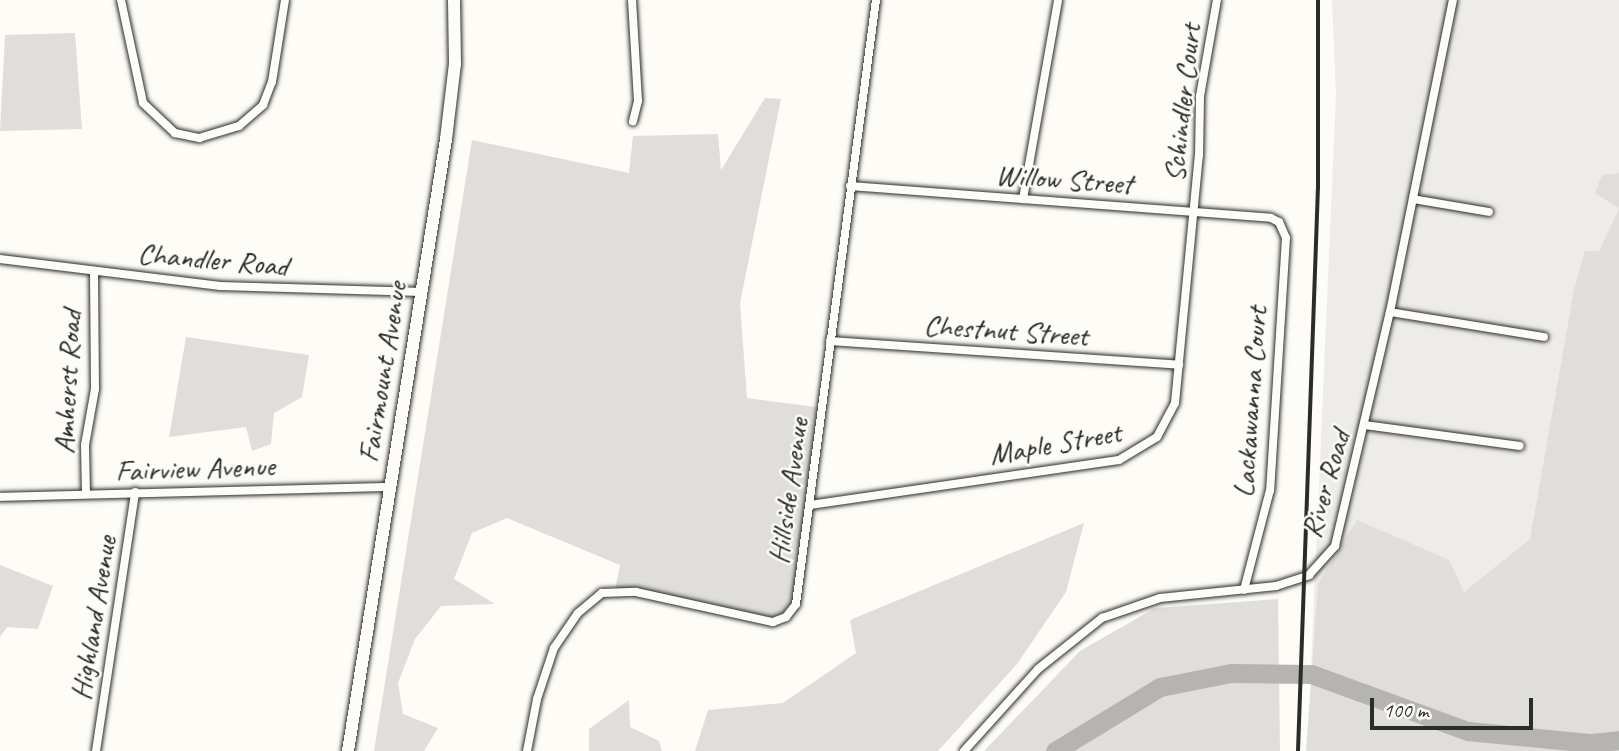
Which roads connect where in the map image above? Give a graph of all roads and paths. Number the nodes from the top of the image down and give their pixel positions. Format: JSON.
{"nodes":[{"id":1,"x":121,"y":0,"type":"edge"},
{"id":2,"x":285,"y":0,"type":"edge"},
{"id":3,"x":454,"y":0,"type":"edge"},
{"id":4,"x":632,"y":0,"type":"edge"},
{"id":5,"x":876,"y":0,"type":"edge"},
{"id":6,"x":1058,"y":0,"type":"edge"},
{"id":7,"x":1217,"y":0,"type":"edge"},
{"id":8,"x":1453,"y":0,"type":"edge"},
{"id":9,"x":633,"y":121,"type":"dead end"},
{"id":10,"x":850,"y":186,"type":"junction"},
{"id":11,"x":1023,"y":199,"type":"junction"},
{"id":12,"x":1413,"y":199,"type":"junction"},
{"id":13,"x":1193,"y":212,"type":"junction"},
{"id":14,"x":1489,"y":212,"type":"dead end"},
{"id":15,"x":1275,"y":219,"type":"joint"},
{"id":16,"x":0,"y":259,"type":"edge"},
{"id":17,"x":94,"y":273,"type":"junction"},
{"id":18,"x":422,"y":292,"type":"junction"},
{"id":19,"x":1390,"y":312,"type":"junction"},
{"id":20,"x":1544,"y":337,"type":"dead end"},
{"id":21,"x":830,"y":341,"type":"junction"},
{"id":22,"x":1179,"y":365,"type":"junction"},
{"id":23,"x":1366,"y":425,"type":"junction"},
{"id":24,"x":1520,"y":446,"type":"dead end"},
{"id":25,"x":390,"y":486,"type":"junction"},
{"id":26,"x":135,"y":492,"type":"junction"},
{"id":27,"x":86,"y":494,"type":"junction"},
{"id":28,"x":0,"y":498,"type":"edge"},
{"id":29,"x":810,"y":505,"type":"junction"},
{"id":30,"x":1244,"y":590,"type":"junction"},
{"id":31,"x":96,"y":751,"type":"edge"},
{"id":32,"x":348,"y":751,"type":"edge"},
{"id":33,"x":527,"y":751,"type":"edge"},
{"id":34,"x":964,"y":751,"type":"edge"}],
"edges":[{"from":1,"to":2,"type":"street"},
{"from":3,"to":18,"type":"main road","name":"Fairmount Avenue"},
{"from":4,"to":9,"type":"street"},
{"from":5,"to":10,"type":"street","name":"Hillside Avenue"},
{"from":6,"to":11,"type":"street"},
{"from":7,"to":13,"type":"street","name":"Schindler Court"},
{"from":8,"to":12,"type":"street","name":"River Road"},
{"from":10,"to":11,"type":"street","name":"Willow Street"},
{"from":10,"to":21,"type":"street","name":"Hillside Avenue"},
{"from":11,"to":13,"type":"street","name":"Willow Street"},
{"from":12,"to":14,"type":"street"},
{"from":12,"to":19,"type":"street","name":"River Road"},
{"from":13,"to":15,"type":"street","name":"Willow Street"},
{"from":13,"to":22,"type":"street","name":"Maple Street"},
{"from":15,"to":30,"type":"street","name":"Lackawanna Court"},
{"from":16,"to":17,"type":"street","name":"Chandler Road"},
{"from":17,"to":18,"type":"street","name":"Chandler Road"},
{"from":17,"to":27,"type":"street","name":"Amherst Road"},
{"from":18,"to":25,"type":"main road","name":"Fairmount Avenue"},
{"from":19,"to":20,"type":"street"},
{"from":19,"to":23,"type":"street","name":"River Road"},
{"from":21,"to":22,"type":"street","name":"Chestnut Street"},
{"from":21,"to":29,"type":"street","name":"Hillside Avenue"},
{"from":22,"to":29,"type":"street","name":"Maple Street"},
{"from":23,"to":24,"type":"street"},
{"from":23,"to":30,"type":"street","name":"River Road"},
{"from":25,"to":26,"type":"street","name":"Fairview Avenue"},
{"from":25,"to":32,"type":"main road","name":"Fairmount Avenue"},
{"from":26,"to":27,"type":"street","name":"Fairview Avenue"},
{"from":26,"to":31,"type":"street","name":"Highland Avenue"},
{"from":27,"to":28,"type":"street","name":"Fairview Avenue"},
{"from":29,"to":33,"type":"street","name":"Hillside Avenue"},
{"from":30,"to":34,"type":"street","name":"River Road"}]}
